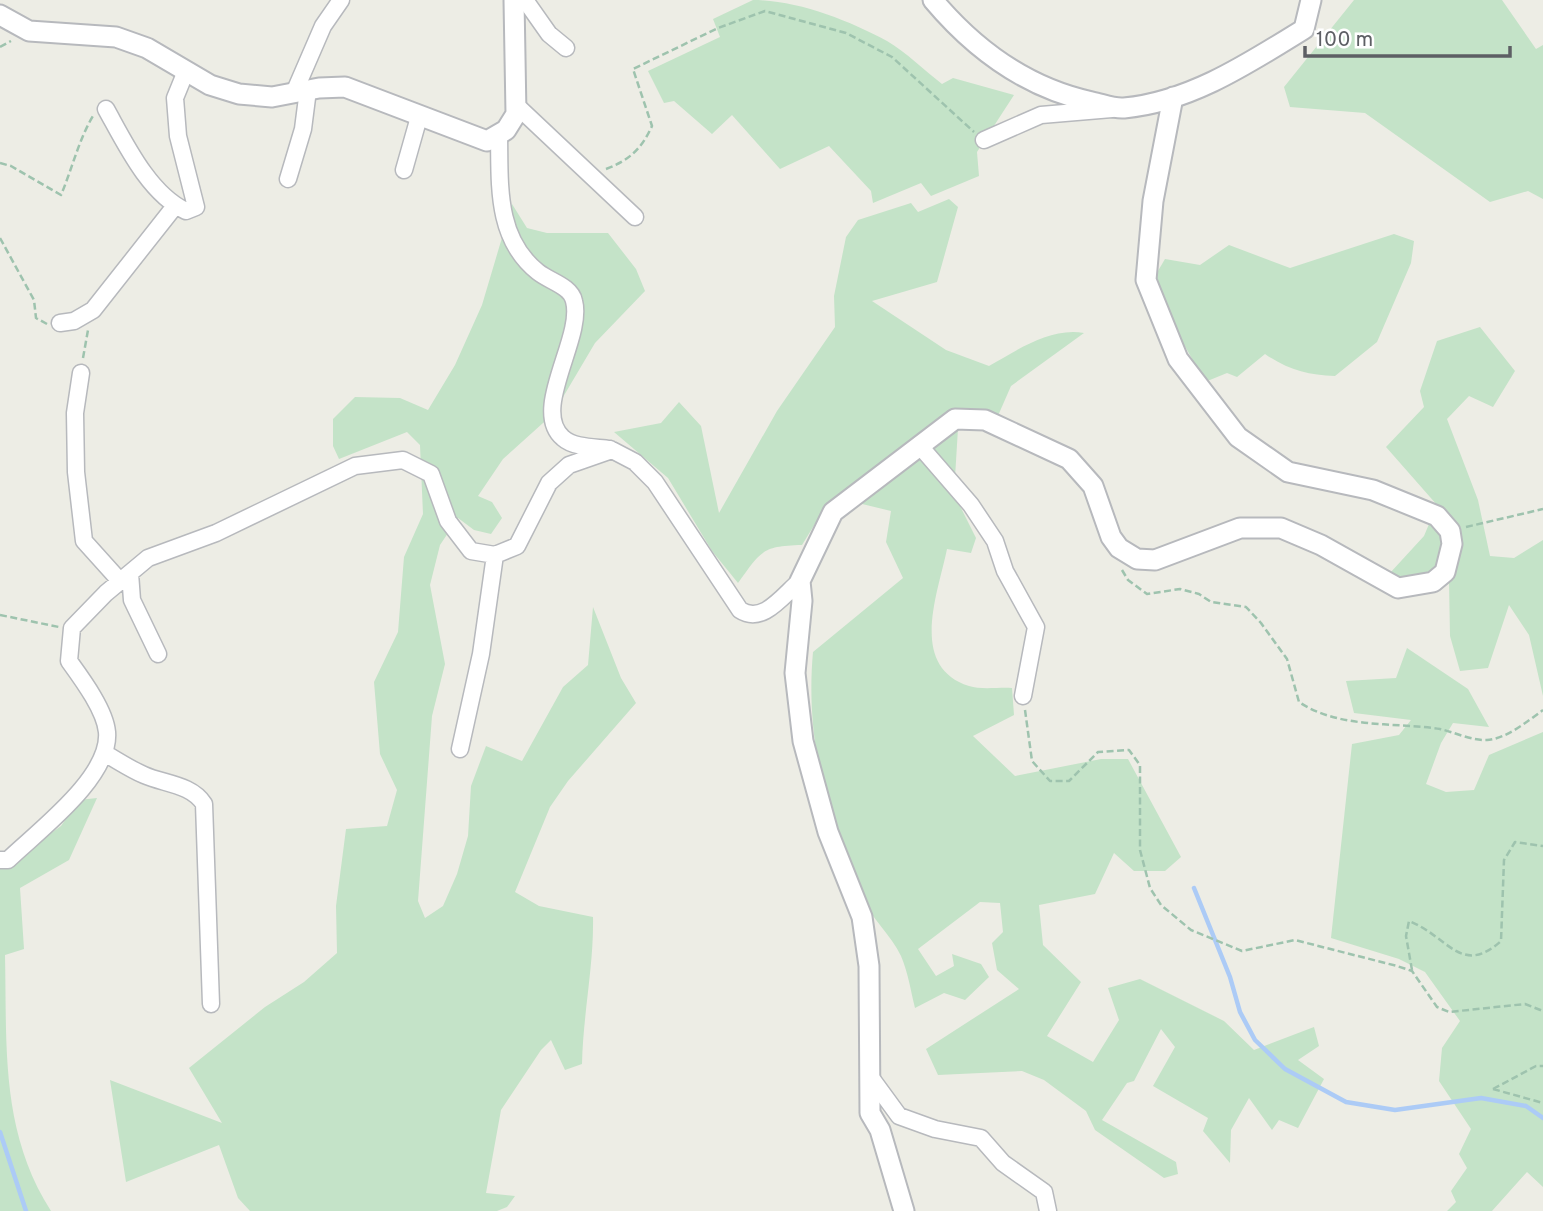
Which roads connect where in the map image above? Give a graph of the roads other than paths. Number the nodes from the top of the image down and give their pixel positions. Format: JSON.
{"nodes":[{"id":1,"x":341,"y":0,"type":"edge"},
{"id":2,"x":514,"y":0,"type":"edge"},
{"id":3,"x":525,"y":0,"type":"edge"},
{"id":4,"x":933,"y":0,"type":"edge"},
{"id":5,"x":1311,"y":0,"type":"edge"},
{"id":6,"x":0,"y":15,"type":"edge"},
{"id":7,"x":566,"y":48,"type":"dead end"},
{"id":8,"x":186,"y":71,"type":"junction"},
{"id":9,"x":301,"y":91,"type":"junction"},
{"id":10,"x":1173,"y":97,"type":"junction"},
{"id":11,"x":516,"y":105,"type":"junction"},
{"id":12,"x":1121,"y":108,"type":"junction"},
{"id":13,"x":106,"y":109,"type":"road end"},
{"id":14,"x":419,"y":117,"type":"junction"},
{"id":15,"x":499,"y":134,"type":"junction"},
{"id":16,"x":984,"y":140,"type":"road end"},
{"id":17,"x":404,"y":170,"type":"dead end"},
{"id":18,"x":288,"y":179,"type":"dead end"},
{"id":19,"x":175,"y":206,"type":"junction"},
{"id":20,"x":635,"y":217,"type":"dead end"},
{"id":21,"x":60,"y":323,"type":"road end"},
{"id":22,"x":81,"y":373,"type":"road end"},
{"id":23,"x":919,"y":444,"type":"junction"},
{"id":24,"x":612,"y":450,"type":"junction"},
{"id":25,"x":495,"y":555,"type":"junction"},
{"id":26,"x":125,"y":577,"type":"junction"},
{"id":27,"x":800,"y":581,"type":"junction"},
{"id":28,"x":158,"y":654,"type":"dead end"},
{"id":29,"x":1023,"y":696,"type":"road end"},
{"id":30,"x":460,"y":749,"type":"dead end"},
{"id":31,"x":104,"y":752,"type":"junction"},
{"id":32,"x":0,"y":860,"type":"edge"},
{"id":33,"x":211,"y":1004,"type":"dead end"},
{"id":34,"x":869,"y":1076,"type":"junction"},
{"id":35,"x":904,"y":1211,"type":"edge"},
{"id":36,"x":1048,"y":1211,"type":"edge"}],
"edges":[{"from":1,"to":9,"type":"street"},
{"from":2,"to":11,"type":"street"},
{"from":3,"to":7,"type":"street"},
{"from":4,"to":12,"type":"street"},
{"from":5,"to":10,"type":"street"},
{"from":6,"to":8,"type":"street"},
{"from":8,"to":9,"type":"street"},
{"from":8,"to":19,"type":"street"},
{"from":9,"to":14,"type":"street"},
{"from":9,"to":18,"type":"street"},
{"from":10,"to":12,"type":"street"},
{"from":10,"to":23,"type":"street"},
{"from":11,"to":15,"type":"street"},
{"from":11,"to":20,"type":"street"},
{"from":12,"to":16,"type":"street"},
{"from":13,"to":19,"type":"street"},
{"from":14,"to":15,"type":"street"},
{"from":14,"to":17,"type":"street"},
{"from":15,"to":24,"type":"street"},
{"from":19,"to":21,"type":"street"},
{"from":22,"to":26,"type":"street"},
{"from":23,"to":27,"type":"street"},
{"from":23,"to":29,"type":"street"},
{"from":24,"to":25,"type":"street"},
{"from":24,"to":27,"type":"street"},
{"from":25,"to":26,"type":"street"},
{"from":25,"to":30,"type":"street"},
{"from":26,"to":28,"type":"street"},
{"from":26,"to":31,"type":"street"},
{"from":27,"to":34,"type":"street"},
{"from":31,"to":32,"type":"street"},
{"from":31,"to":33,"type":"street"},
{"from":34,"to":35,"type":"street"},
{"from":34,"to":36,"type":"street"}]}
